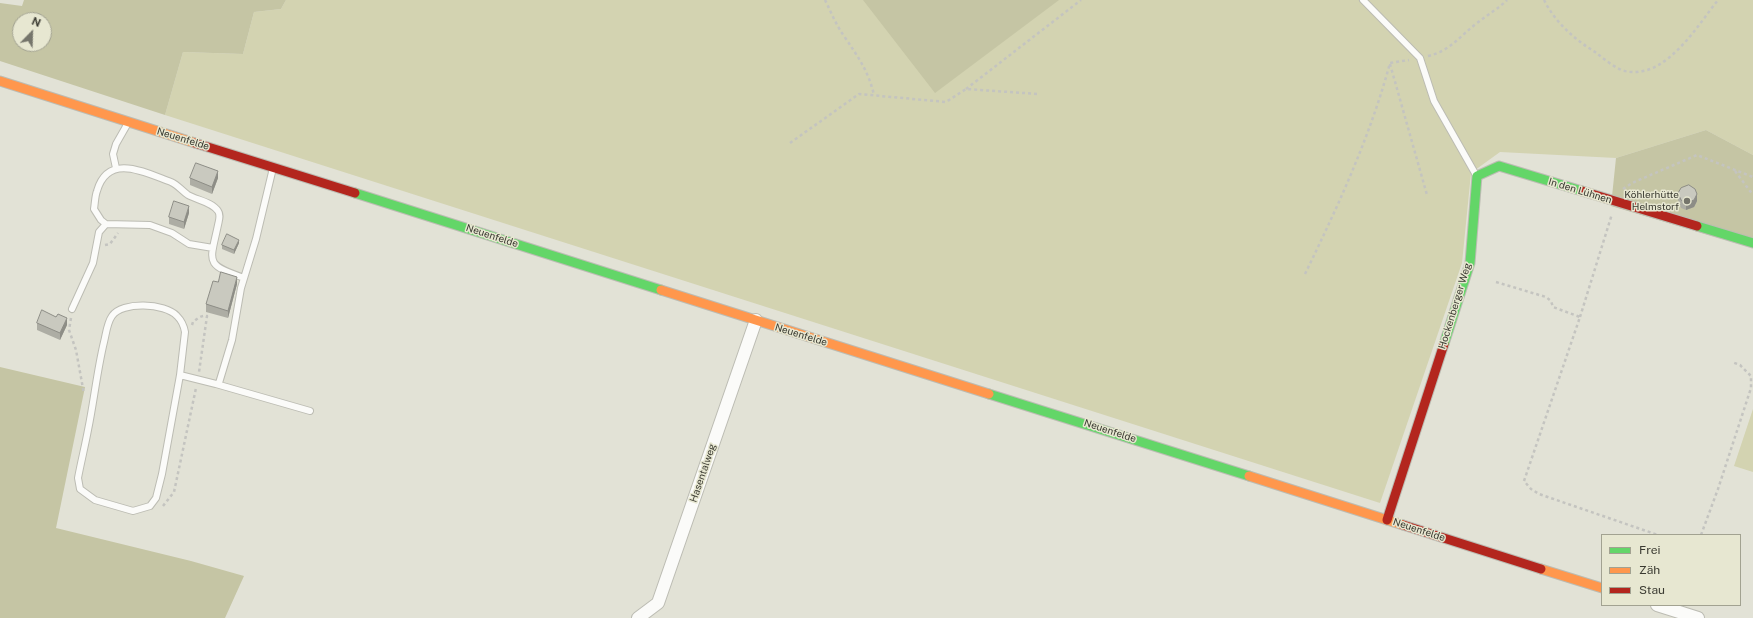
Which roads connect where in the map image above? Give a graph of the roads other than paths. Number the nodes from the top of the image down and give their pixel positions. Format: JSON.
{"nodes":[{"id":1,"x":1364,"y":0,"type":"edge"},
{"id":2,"x":0,"y":81,"type":"edge"},
{"id":3,"x":128,"y":122,"type":"junction"},
{"id":4,"x":273,"y":167,"type":"junction"},
{"id":5,"x":116,"y":168,"type":"junction"},
{"id":6,"x":1477,"y":176,"type":"junction"},
{"id":7,"x":106,"y":224,"type":"junction"},
{"id":8,"x":1753,"y":243,"type":"edge"},
{"id":9,"x":213,"y":248,"type":"junction"},
{"id":10,"x":244,"y":278,"type":"junction"},
{"id":11,"x":72,"y":309,"type":"road end"},
{"id":12,"x":756,"y":320,"type":"junction"},
{"id":13,"x":180,"y":375,"type":"junction"},
{"id":14,"x":216,"y":384,"type":"junction"},
{"id":15,"x":310,"y":411,"type":"dead end"},
{"id":16,"x":1387,"y":520,"type":"junction"},
{"id":17,"x":1601,"y":588,"type":"edge"},
{"id":18,"x":1660,"y":606,"type":"edge"},
{"id":19,"x":638,"y":618,"type":"edge"},
{"id":20,"x":1698,"y":618,"type":"edge"}],
"edges":[{"from":1,"to":6,"type":"lane"},
{"from":2,"to":3,"type":"street","name":"Neuenfelde"},
{"from":3,"to":4,"type":"street","name":"Neuenfelde"},
{"from":3,"to":5,"type":"lane"},
{"from":4,"to":10,"type":"lane"},
{"from":4,"to":12,"type":"street","name":"Neuenfelde"},
{"from":5,"to":7,"type":"lane"},
{"from":5,"to":9,"type":"lane"},
{"from":6,"to":8,"type":"street","name":"In den Lühnen"},
{"from":6,"to":16,"type":"street","name":"Hockenberger Weg"},
{"from":7,"to":9,"type":"lane"},
{"from":7,"to":11,"type":"lane"},
{"from":9,"to":10,"type":"lane"},
{"from":10,"to":14,"type":"lane"},
{"from":12,"to":16,"type":"street","name":"Neuenfelde"},
{"from":12,"to":19,"type":"street","name":"Hasentalweg"},
{"from":13,"to":13,"type":"lane"},
{"from":13,"to":14,"type":"lane"},
{"from":14,"to":15,"type":"lane"},
{"from":16,"to":17,"type":"street","name":"Neuenfelde"},
{"from":18,"to":20,"type":"street"}]}
